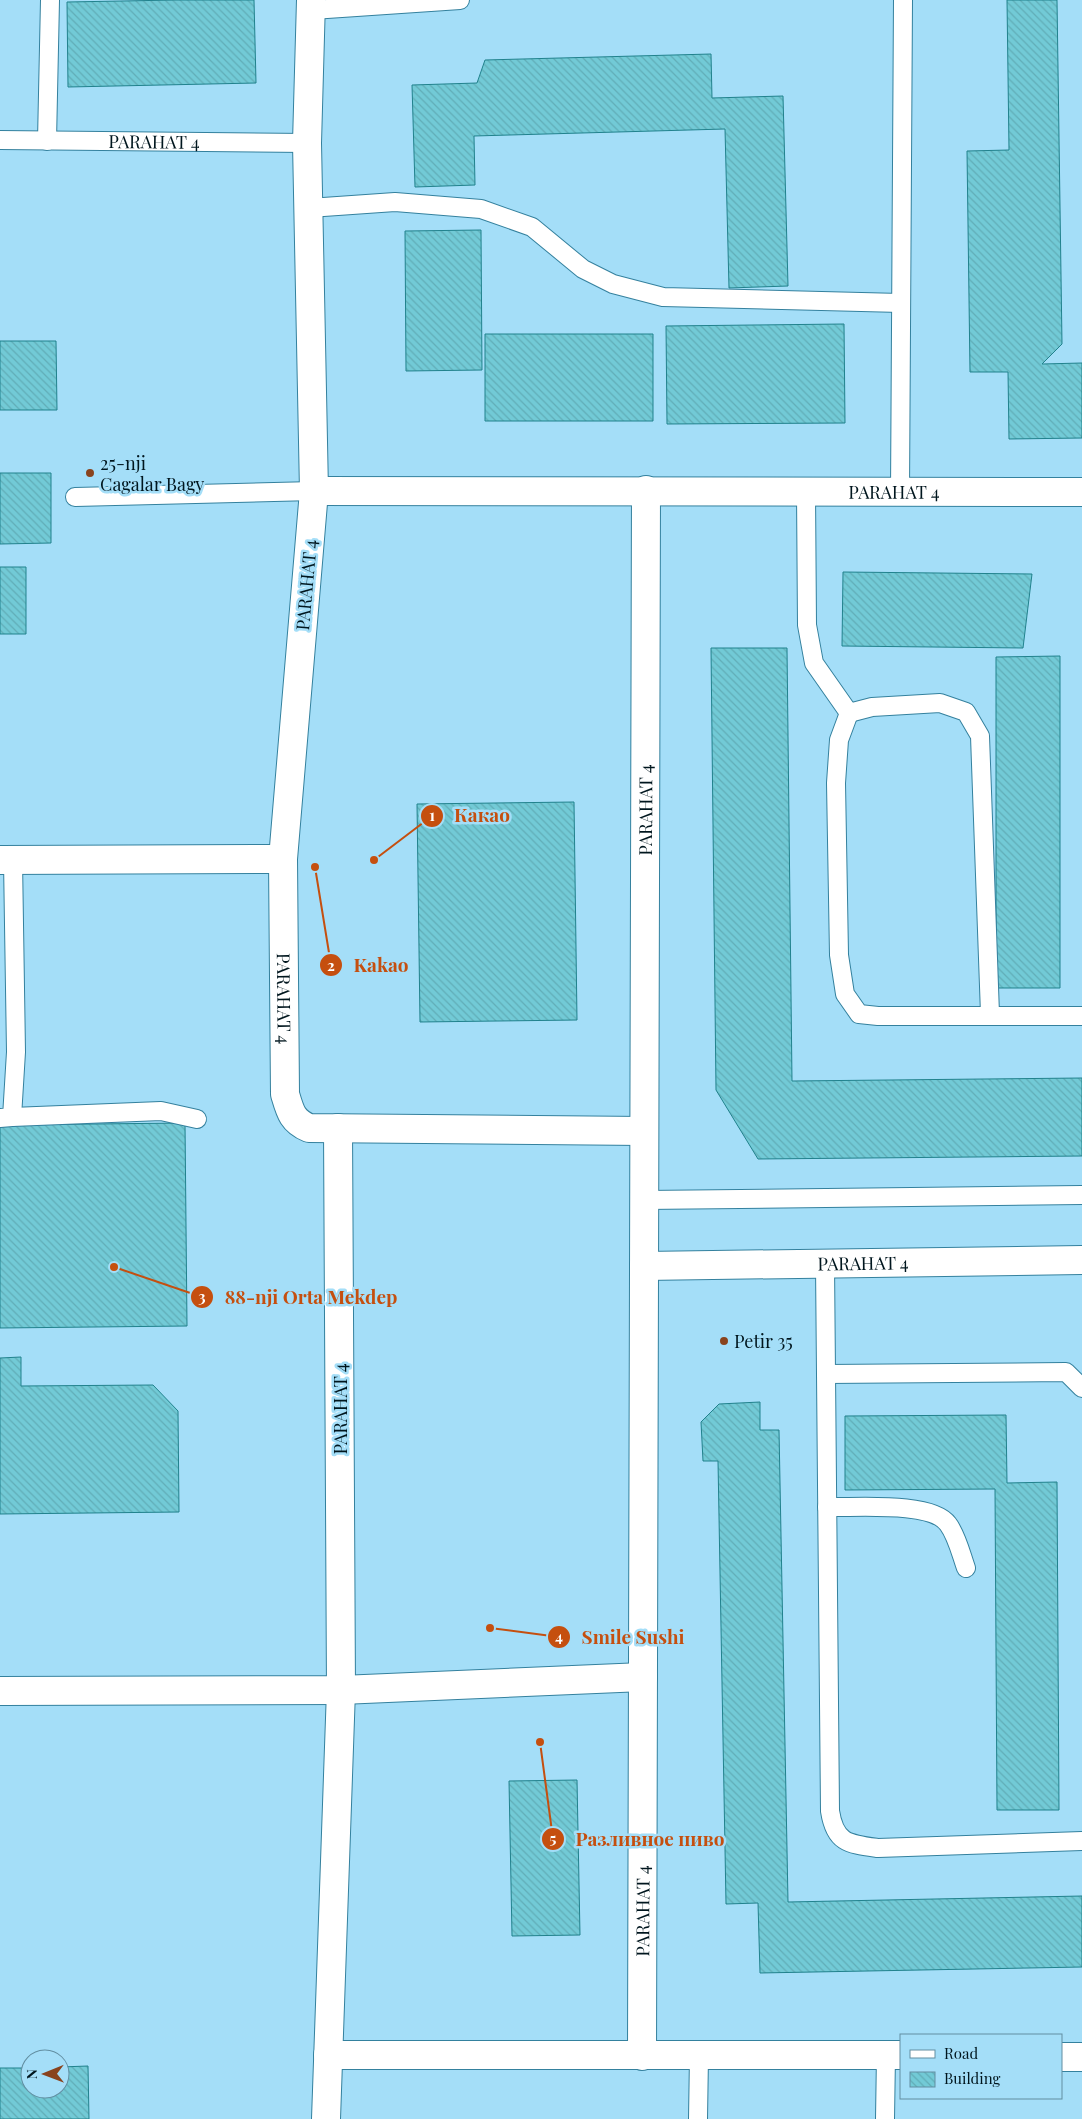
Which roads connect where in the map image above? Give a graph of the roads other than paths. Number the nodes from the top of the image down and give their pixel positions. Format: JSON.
{"nodes":[{"id":1,"x":50,"y":0,"type":"edge"},
{"id":2,"x":460,"y":0,"type":"edge"},
{"id":3,"x":903,"y":0,"type":"edge"},
{"id":4,"x":312,"y":5,"type":"edge"},
{"id":5,"x":0,"y":140,"type":"edge"},
{"id":6,"x":47,"y":141,"type":"junction"},
{"id":7,"x":308,"y":143,"type":"junction"},
{"id":8,"x":309,"y":208,"type":"junction"},
{"id":9,"x":901,"y":304,"type":"junction"},
{"id":10,"x":646,"y":490,"type":"junction"},
{"id":11,"x":314,"y":491,"type":"junction"},
{"id":12,"x":806,"y":492,"type":"junction"},
{"id":13,"x":1082,"y":492,"type":"edge"},
{"id":14,"x":900,"y":493,"type":"junction"},
{"id":15,"x":75,"y":497,"type":"dead end"},
{"id":16,"x":849,"y":713,"type":"junction"},
{"id":17,"x":283,"y":859,"type":"junction"},
{"id":18,"x":6,"y":860,"type":"edge"},
{"id":19,"x":990,"y":1014,"type":"junction"},
{"id":20,"x":1082,"y":1016,"type":"edge"},
{"id":21,"x":6,"y":1117,"type":"edge"},
{"id":22,"x":197,"y":1119,"type":"dead end"},
{"id":23,"x":338,"y":1128,"type":"junction"},
{"id":24,"x":644,"y":1131,"type":"junction"},
{"id":25,"x":1082,"y":1195,"type":"edge"},
{"id":26,"x":644,"y":1200,"type":"junction"},
{"id":27,"x":1082,"y":1260,"type":"edge"},
{"id":28,"x":825,"y":1264,"type":"junction"},
{"id":29,"x":644,"y":1266,"type":"junction"},
{"id":30,"x":826,"y":1374,"type":"junction"},
{"id":31,"x":1082,"y":1388,"type":"edge"},
{"id":32,"x":827,"y":1507,"type":"junction"},
{"id":33,"x":966,"y":1568,"type":"dead end"},
{"id":34,"x":643,"y":1676,"type":"junction"},
{"id":35,"x":341,"y":1690,"type":"junction"},
{"id":36,"x":0,"y":1691,"type":"edge"},
{"id":37,"x":1082,"y":1841,"type":"edge"},
{"id":38,"x":328,"y":2054,"type":"junction"},
{"id":39,"x":893,"y":2055,"type":"edge"},
{"id":40,"x":642,"y":2056,"type":"junction"},
{"id":41,"x":699,"y":2056,"type":"junction"},
{"id":42,"x":1062,"y":2057,"type":"edge"},
{"id":43,"x":1082,"y":2057,"type":"edge"},
{"id":44,"x":326,"y":2119,"type":"edge"},
{"id":45,"x":698,"y":2119,"type":"edge"},
{"id":46,"x":885,"y":2119,"type":"edge"}],
"edges":[{"from":1,"to":6,"type":"lane"},
{"from":2,"to":4,"type":"lane"},
{"from":3,"to":9,"type":"lane"},
{"from":4,"to":7,"type":"street","name":"PARAHAT 4"},
{"from":5,"to":6,"type":"lane","name":"PARAHAT 4"},
{"from":6,"to":7,"type":"lane","name":"PARAHAT 4"},
{"from":7,"to":8,"type":"street","name":"PARAHAT 4"},
{"from":8,"to":9,"type":"lane"},
{"from":8,"to":11,"type":"street","name":"PARAHAT 4"},
{"from":9,"to":14,"type":"lane"},
{"from":10,"to":11,"type":"street","name":"PARAHAT 4"},
{"from":10,"to":12,"type":"street","name":"PARAHAT 4"},
{"from":10,"to":24,"type":"street","name":"PARAHAT 4"},
{"from":11,"to":15,"type":"lane"},
{"from":11,"to":17,"type":"street","name":"PARAHAT 4"},
{"from":12,"to":14,"type":"street","name":"PARAHAT 4"},
{"from":12,"to":16,"type":"lane"},
{"from":13,"to":14,"type":"street","name":"PARAHAT 4"},
{"from":16,"to":19,"type":"lane"},
{"from":16,"to":19,"type":"lane"},
{"from":17,"to":18,"type":"street"},
{"from":17,"to":23,"type":"street","name":"PARAHAT 4"},
{"from":18,"to":21,"type":"lane"},
{"from":19,"to":20,"type":"lane"},
{"from":21,"to":22,"type":"lane"},
{"from":23,"to":24,"type":"street","name":"PARAHAT 4"},
{"from":23,"to":35,"type":"street","name":"PARAHAT 4"},
{"from":24,"to":26,"type":"street","name":"PARAHAT 4"},
{"from":25,"to":26,"type":"lane"},
{"from":26,"to":29,"type":"street","name":"PARAHAT 4"},
{"from":27,"to":28,"type":"street","name":"PARAHAT 4"},
{"from":28,"to":29,"type":"street","name":"PARAHAT 4"},
{"from":28,"to":30,"type":"lane"},
{"from":29,"to":34,"type":"street","name":"PARAHAT 4"},
{"from":30,"to":31,"type":"lane"},
{"from":30,"to":32,"type":"lane"},
{"from":32,"to":33,"type":"lane"},
{"from":32,"to":37,"type":"lane"},
{"from":34,"to":35,"type":"street"},
{"from":34,"to":40,"type":"street","name":"PARAHAT 4"},
{"from":35,"to":36,"type":"street"},
{"from":35,"to":38,"type":"street","name":"PARAHAT 4"},
{"from":38,"to":40,"type":"street"},
{"from":38,"to":44,"type":"street","name":"PARAHAT 4"},
{"from":39,"to":41,"type":"street"},
{"from":39,"to":46,"type":"lane"},
{"from":40,"to":41,"type":"street"},
{"from":41,"to":45,"type":"lane"},
{"from":42,"to":43,"type":"street"}]}
